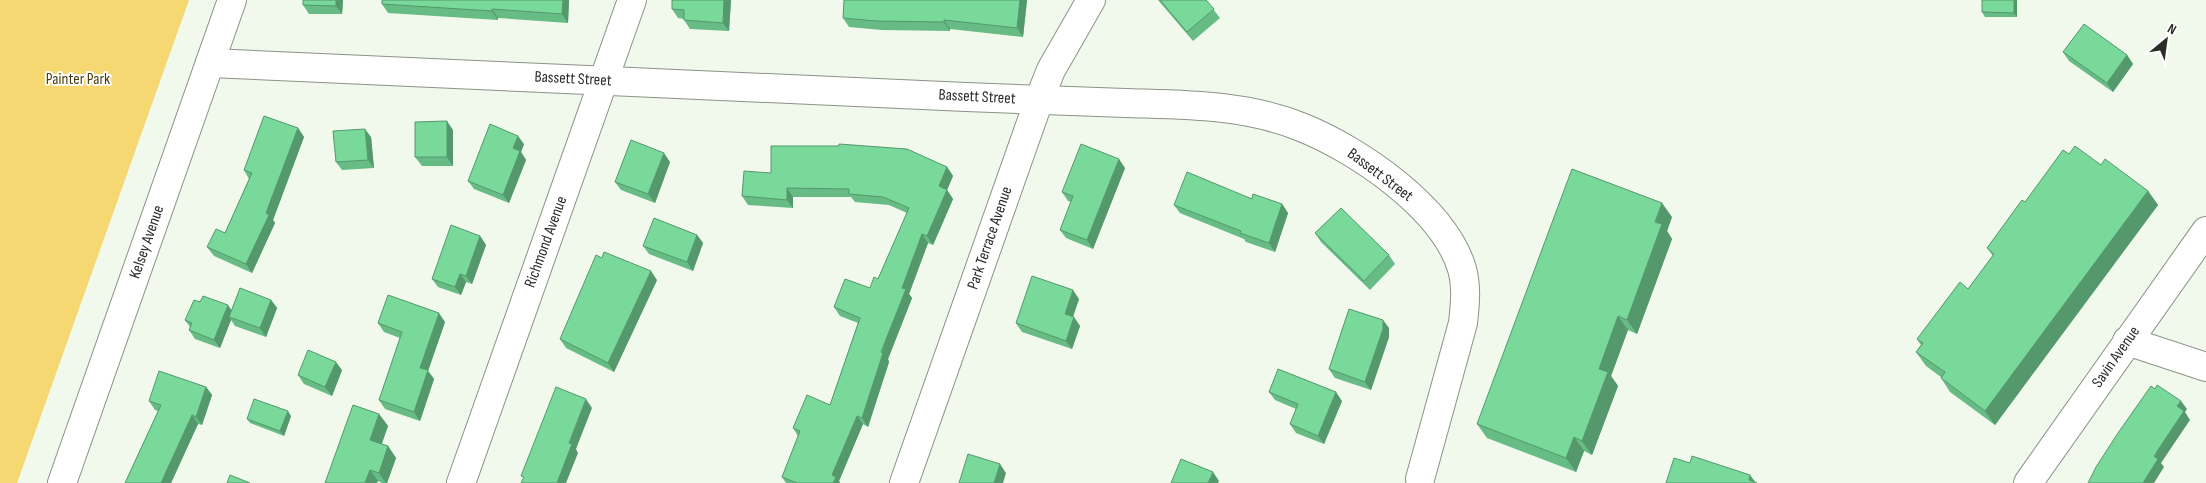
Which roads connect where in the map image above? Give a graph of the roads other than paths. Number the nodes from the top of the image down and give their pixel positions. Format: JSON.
{"nodes":[{"id":1,"x":232,"y":0,"type":"edge"},
{"id":2,"x":632,"y":0,"type":"edge"},
{"id":3,"x":1091,"y":0,"type":"edge"},
{"id":4,"x":210,"y":63,"type":"junction"},
{"id":5,"x":604,"y":81,"type":"junction"},
{"id":6,"x":1039,"y":100,"type":"junction"},
{"id":7,"x":2206,"y":231,"type":"edge"},
{"id":8,"x":2127,"y":341,"type":"junction"},
{"id":9,"x":2206,"y":367,"type":"edge"},
{"id":10,"x":1418,"y":482,"type":"edge"},
{"id":11,"x":62,"y":483,"type":"edge"},
{"id":12,"x":461,"y":483,"type":"edge"},
{"id":13,"x":904,"y":483,"type":"edge"},
{"id":14,"x":2028,"y":483,"type":"edge"}],
"edges":[{"from":1,"to":4,"type":"street","name":"Kelsey Avenue"},
{"from":2,"to":5,"type":"street","name":"Richmond Avenue"},
{"from":3,"to":6,"type":"street","name":"Park Terrace Avenue"},
{"from":4,"to":5,"type":"street","name":"Bassett Street"},
{"from":4,"to":11,"type":"street","name":"Kelsey Avenue"},
{"from":5,"to":6,"type":"street","name":"Bassett Street"},
{"from":5,"to":12,"type":"street","name":"Richmond Avenue"},
{"from":6,"to":10,"type":"street","name":"Bassett Street"},
{"from":6,"to":13,"type":"street","name":"Park Terrace Avenue"},
{"from":7,"to":8,"type":"street","name":"Savin Avenue"},
{"from":8,"to":9,"type":"street"},
{"from":8,"to":14,"type":"street","name":"Savin Avenue"}]}
